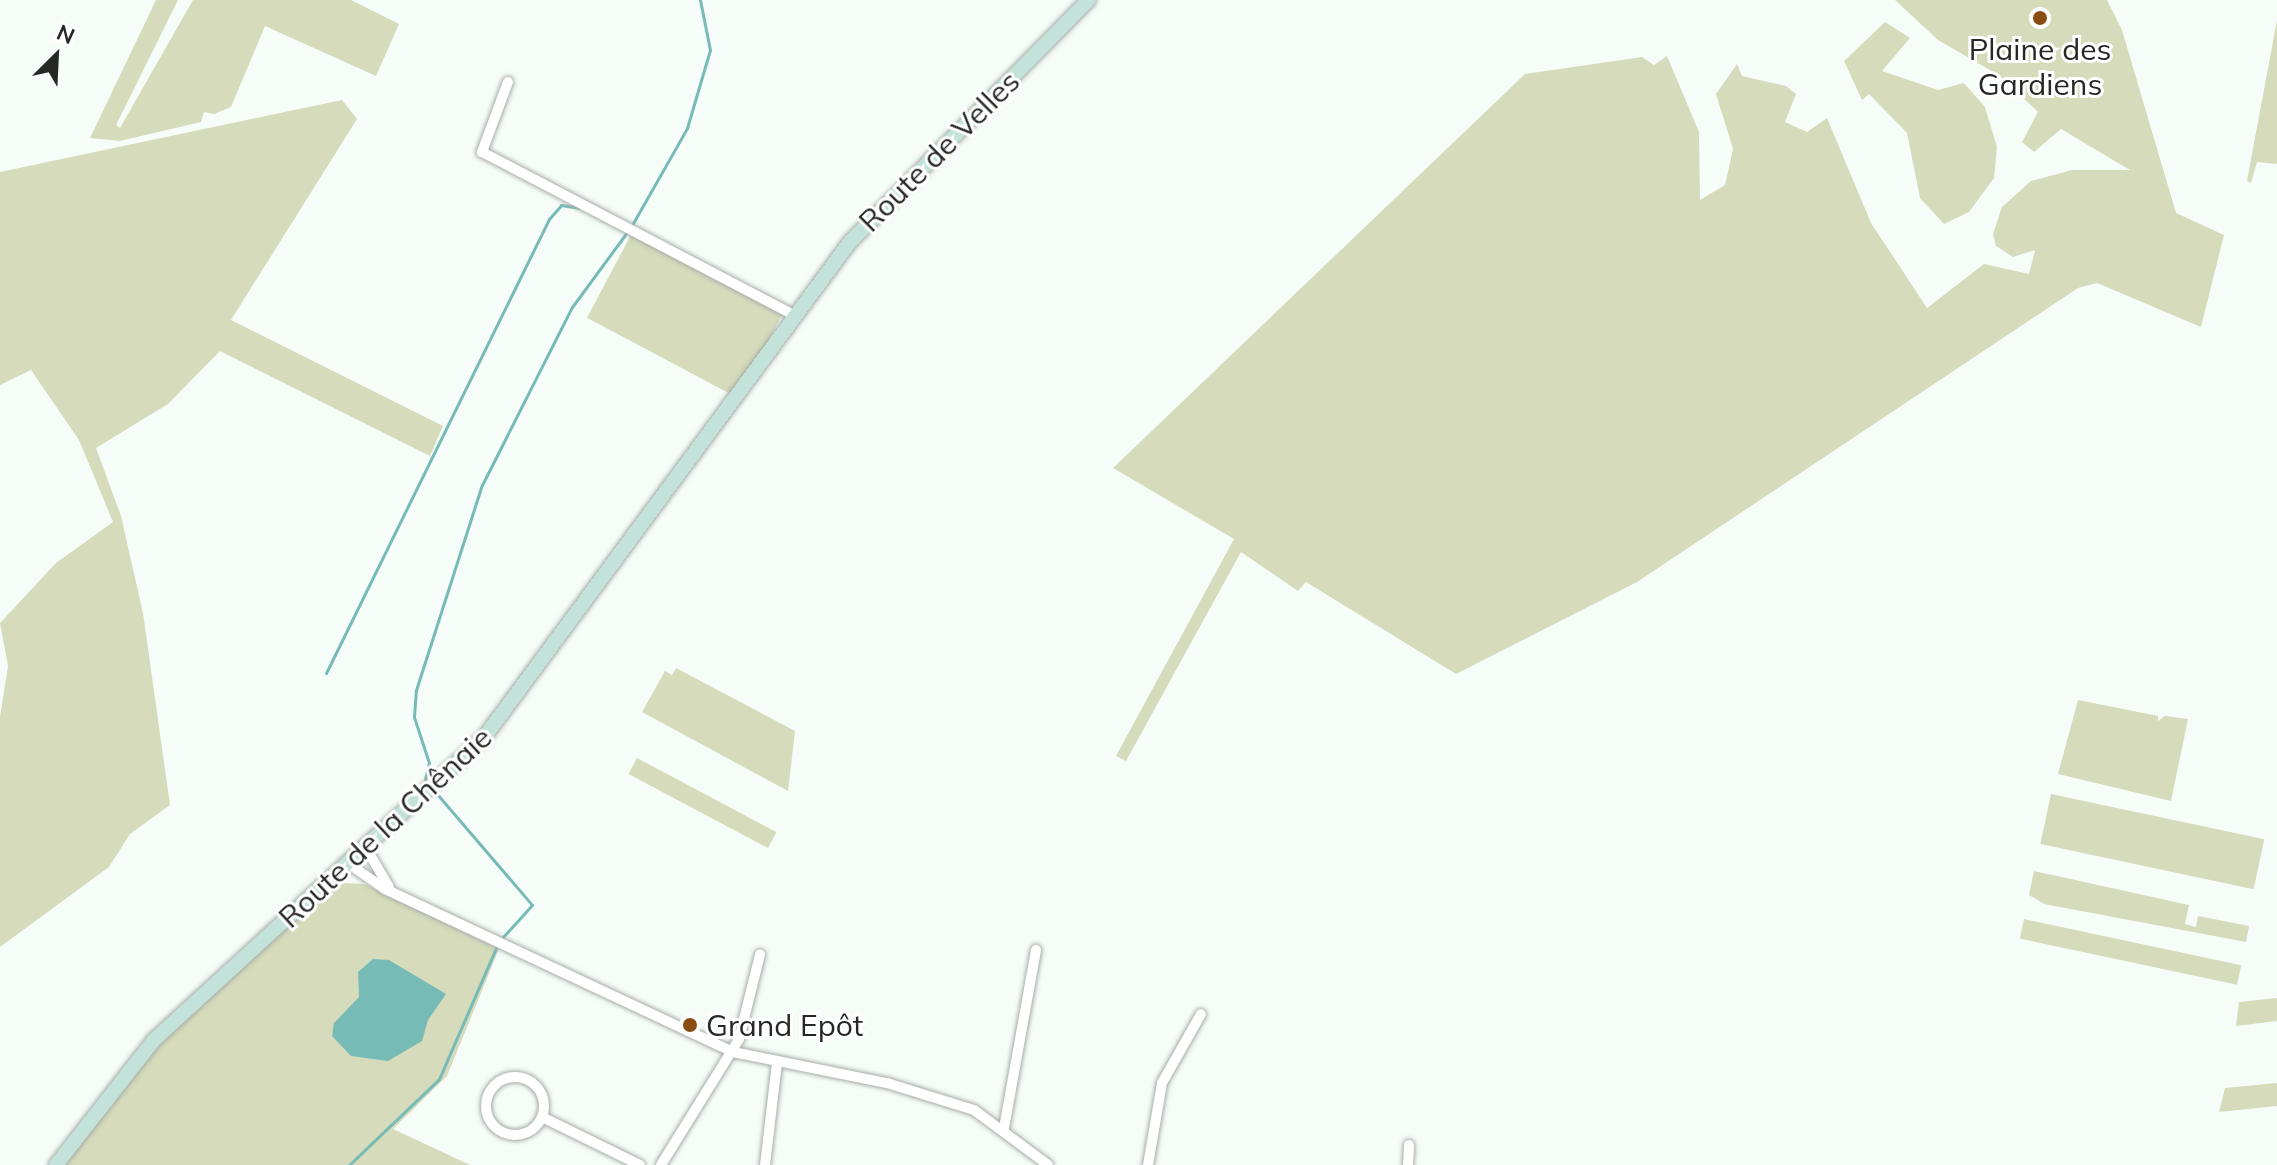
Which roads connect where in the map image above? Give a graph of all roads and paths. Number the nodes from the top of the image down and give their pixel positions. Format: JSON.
{"nodes":[{"id":1,"x":1089,"y":0,"type":"edge"},
{"id":2,"x":508,"y":82,"type":"dead end"},
{"id":3,"x":796,"y":312,"type":"junction"},
{"id":4,"x":366,"y":848,"type":"junction"},
{"id":5,"x":349,"y":864,"type":"junction"},
{"id":6,"x":396,"y":893,"type":"junction"},
{"id":7,"x":1036,"y":950,"type":"dead end"},
{"id":8,"x":760,"y":955,"type":"dead end"},
{"id":9,"x":1201,"y":1014,"type":"dead end"},
{"id":10,"x":733,"y":1052,"type":"junction"},
{"id":11,"x":777,"y":1063,"type":"junction"},
{"id":12,"x":542,"y":1117,"type":"junction"},
{"id":13,"x":1004,"y":1128,"type":"junction"},
{"id":14,"x":1409,"y":1145,"type":"dead end"},
{"id":15,"x":56,"y":1165,"type":"edge"},
{"id":16,"x":640,"y":1165,"type":"edge"},
{"id":17,"x":661,"y":1165,"type":"edge"},
{"id":18,"x":765,"y":1165,"type":"edge"},
{"id":19,"x":1048,"y":1165,"type":"edge"},
{"id":20,"x":1148,"y":1165,"type":"edge"},
{"id":21,"x":1408,"y":1165,"type":"edge"}],
"edges":[{"from":1,"to":3,"type":"main road","name":"Route de Velles"},
{"from":2,"to":3,"type":"street"},
{"from":3,"to":4,"type":"main road","name":"Route de la Chênaie"},
{"from":4,"to":5,"type":"main road","name":"Route de la Chênaie"},
{"from":4,"to":6,"type":"street"},
{"from":5,"to":6,"type":"street"},
{"from":5,"to":15,"type":"main road","name":"Route de la Chênaie"},
{"from":6,"to":10,"type":"street"},
{"from":7,"to":13,"type":"street"},
{"from":8,"to":10,"type":"street"},
{"from":9,"to":20,"type":"street"},
{"from":10,"to":11,"type":"street"},
{"from":10,"to":17,"type":"street"},
{"from":11,"to":13,"type":"street"},
{"from":11,"to":18,"type":"street"},
{"from":12,"to":12,"type":"street"},
{"from":12,"to":16,"type":"street"},
{"from":13,"to":19,"type":"street"},
{"from":14,"to":21,"type":"street"}]}
